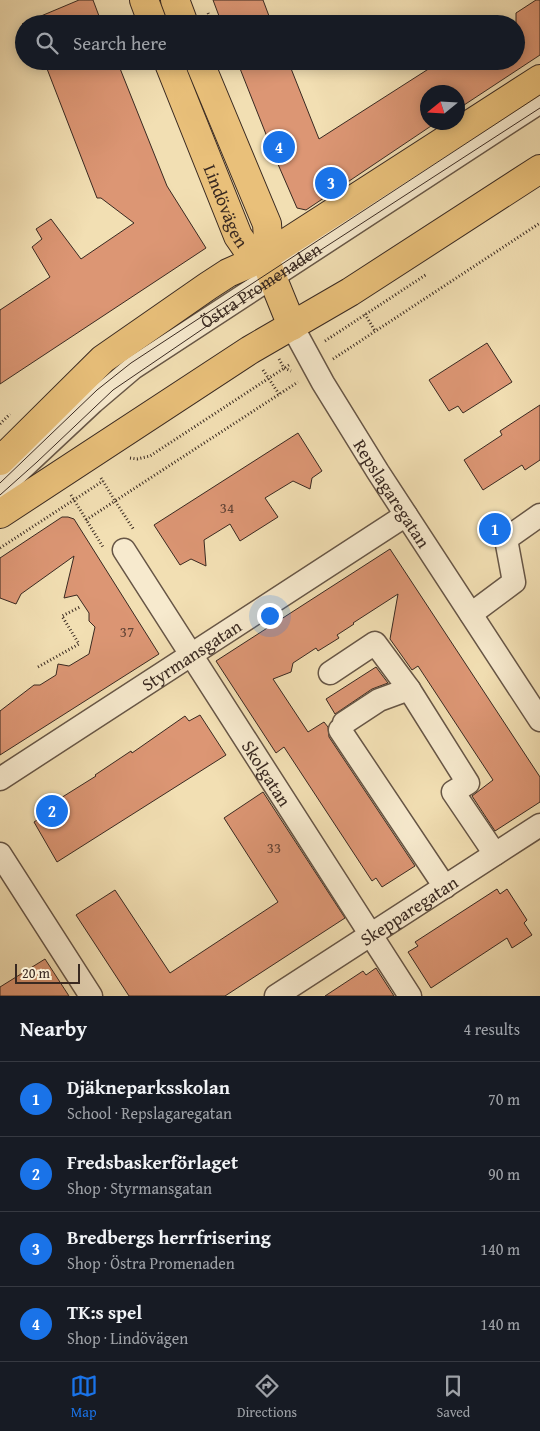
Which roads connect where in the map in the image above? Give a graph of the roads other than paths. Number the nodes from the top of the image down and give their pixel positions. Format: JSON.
{"nodes":[{"id":1,"x":144,"y":0,"type":"edge"},
{"id":2,"x":175,"y":0,"type":"edge"},
{"id":3,"x":150,"y":15,"type":"edge"},
{"id":4,"x":181,"y":15,"type":"edge"},
{"id":5,"x":172,"y":70,"type":"edge"},
{"id":6,"x":203,"y":70,"type":"edge"},
{"id":7,"x":540,"y":79,"type":"edge"},
{"id":8,"x":540,"y":102,"type":"edge"},
{"id":9,"x":540,"y":169,"type":"edge"},
{"id":10,"x":268,"y":266,"type":"junction"},
{"id":11,"x":292,"y":326,"type":"junction"},
{"id":12,"x":10,"y":438,"type":"edge"},
{"id":13,"x":0,"y":460,"type":"edge"},
{"id":14,"x":0,"y":489,"type":"edge"},
{"id":15,"x":0,"y":514,"type":"edge"},
{"id":16,"x":406,"y":515,"type":"junction"},
{"id":17,"x":540,"y":515,"type":"edge"},
{"id":18,"x":124,"y":550,"type":"road end"},
{"id":19,"x":471,"y":614,"type":"junction"},
{"id":20,"x":191,"y":654,"type":"junction"},
{"id":21,"x":330,"y":673,"type":"dead end"},
{"id":22,"x":409,"y":689,"type":"junction"},
{"id":23,"x":540,"y":720,"type":"edge"},
{"id":24,"x":0,"y":779,"type":"edge"},
{"id":25,"x":540,"y":825,"type":"edge"},
{"id":26,"x":0,"y":854,"type":"edge"},
{"id":27,"x":495,"y":854,"type":"junction"},
{"id":28,"x":445,"y":887,"type":"junction"},
{"id":29,"x":371,"y":935,"type":"junction"},
{"id":30,"x":92,"y":996,"type":"edge"},
{"id":31,"x":276,"y":996,"type":"edge"},
{"id":32,"x":410,"y":996,"type":"edge"}],
"edges":[{"from":1,"to":3,"type":"main road"},
{"from":2,"to":4,"type":"main road"},
{"from":5,"to":10,"type":"main road","name":"Lindövägen"},
{"from":6,"to":10,"type":"main road","name":"Lindövägen"},
{"from":7,"to":10,"type":"main road","name":"Östra Promenaden"},
{"from":8,"to":10,"type":"street","name":"Östra Promenaden"},
{"from":9,"to":11,"type":"main road"},
{"from":10,"to":11,"type":"main road","name":"Repslagaregatan"},
{"from":10,"to":12,"type":"main road","name":"Östra Promenaden"},
{"from":10,"to":14,"type":"street","name":"Östra Promenaden"},
{"from":11,"to":15,"type":"main road"},
{"from":11,"to":16,"type":"street","name":"Repslagaregatan"},
{"from":12,"to":13,"type":"main road","name":"Östra Promenaden"},
{"from":16,"to":19,"type":"street","name":"Repslagaregatan"},
{"from":16,"to":20,"type":"street","name":"Styrmansgatan"},
{"from":17,"to":19,"type":"street"},
{"from":18,"to":20,"type":"street","name":"Skolgatan"},
{"from":19,"to":23,"type":"street","name":"Repslagaregatan"},
{"from":20,"to":24,"type":"street","name":"Styrmansgatan"},
{"from":20,"to":29,"type":"street","name":"Skolgatan"},
{"from":21,"to":22,"type":"street"},
{"from":22,"to":27,"type":"street"},
{"from":22,"to":28,"type":"street"},
{"from":25,"to":27,"type":"street","name":"Skepparegatan"},
{"from":26,"to":30,"type":"street"},
{"from":27,"to":28,"type":"street","name":"Skepparegatan"},
{"from":28,"to":29,"type":"street","name":"Skepparegatan"},
{"from":29,"to":31,"type":"street","name":"Skepparegatan"},
{"from":29,"to":32,"type":"street","name":"Skolgatan"}]}
